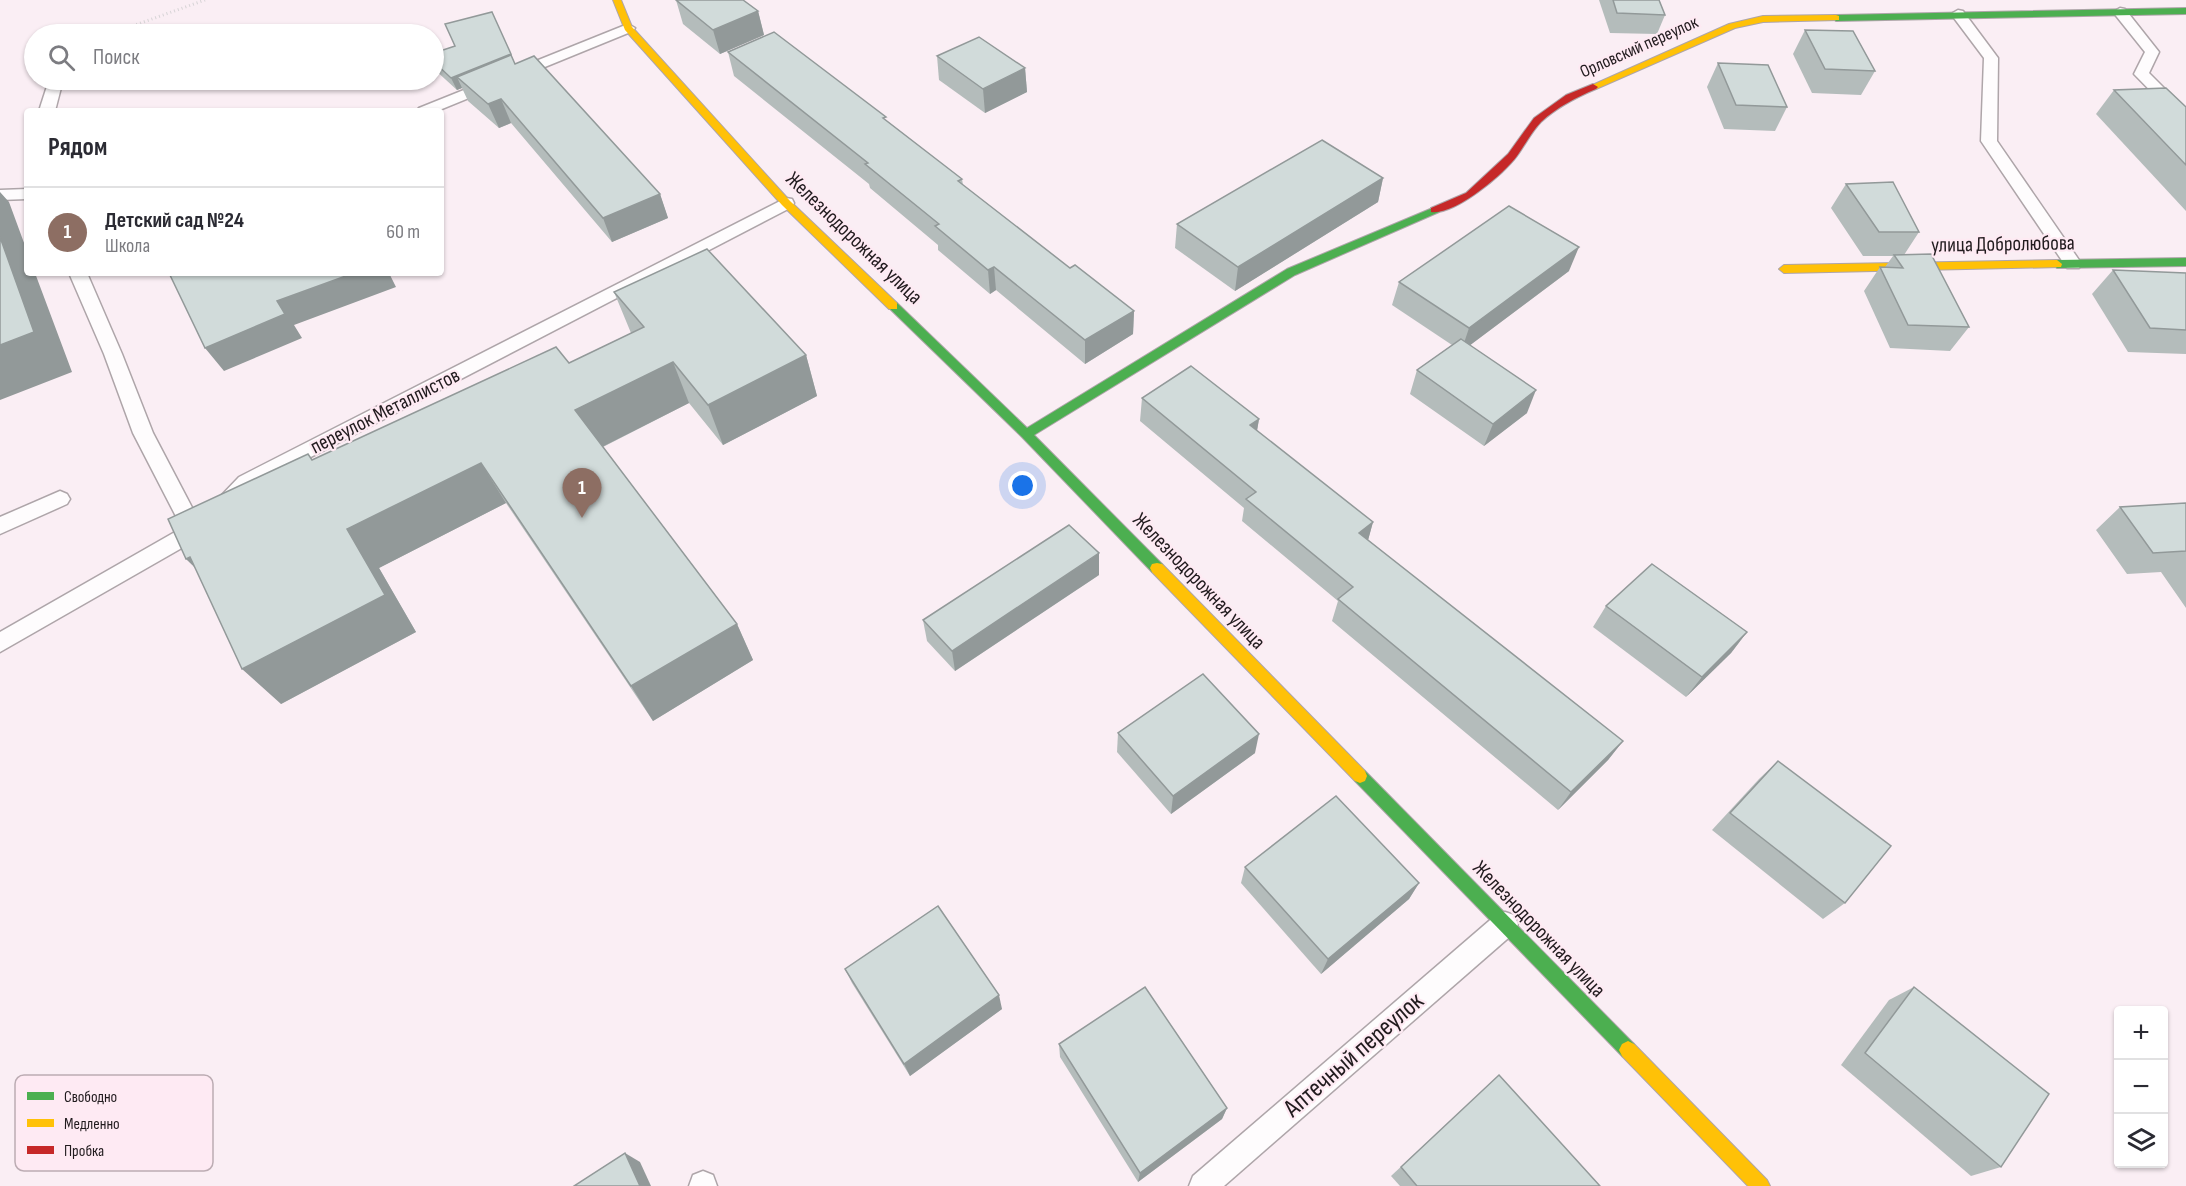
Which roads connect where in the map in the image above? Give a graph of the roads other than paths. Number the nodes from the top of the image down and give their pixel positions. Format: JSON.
{"nodes":[{"id":1,"x":617,"y":0,"type":"edge"},
{"id":2,"x":2186,"y":11,"type":"edge"},
{"id":3,"x":2120,"y":12,"type":"junction"},
{"id":4,"x":1958,"y":14,"type":"junction"},
{"id":5,"x":628,"y":28,"type":"junction"},
{"id":6,"x":54,"y":90,"type":"edge"},
{"id":7,"x":48,"y":108,"type":"edge"},
{"id":8,"x":431,"y":108,"type":"edge"},
{"id":9,"x":2186,"y":119,"type":"edge"},
{"id":10,"x":24,"y":194,"type":"edge"},
{"id":11,"x":0,"y":195,"type":"edge"},
{"id":12,"x":786,"y":204,"type":"junction"},
{"id":13,"x":2186,"y":262,"type":"edge"},
{"id":14,"x":2073,"y":264,"type":"junction"},
{"id":15,"x":1784,"y":269,"type":"dead end"},
{"id":16,"x":79,"y":276,"type":"edge"},
{"id":17,"x":1026,"y":434,"type":"junction"},
{"id":18,"x":60,"y":499,"type":"dead end"},
{"id":19,"x":0,"y":526,"type":"edge"},
{"id":20,"x":194,"y":531,"type":"junction"},
{"id":21,"x":0,"y":643,"type":"edge"},
{"id":22,"x":1504,"y":924,"type":"junction"},
{"id":23,"x":1203,"y":1186,"type":"edge"},
{"id":24,"x":1761,"y":1186,"type":"edge"}],
"edges":[{"from":1,"to":5,"type":"street","name":"Железнодорожная улица"},
{"from":2,"to":3,"type":"street","name":"Орловский переулок"},
{"from":3,"to":4,"type":"street","name":"Орловский переулок"},
{"from":3,"to":9,"type":"lane"},
{"from":4,"to":14,"type":"lane"},
{"from":4,"to":17,"type":"street","name":"Орловский переулок"},
{"from":5,"to":8,"type":"lane"},
{"from":5,"to":12,"type":"street","name":"Железнодорожная улица"},
{"from":6,"to":7,"type":"lane"},
{"from":10,"to":11,"type":"lane"},
{"from":12,"to":17,"type":"street","name":"Железнодорожная улица"},
{"from":12,"to":20,"type":"lane","name":"переулок Металлистов"},
{"from":13,"to":14,"type":"street","name":"улица Добролюбова"},
{"from":14,"to":15,"type":"street","name":"улица Добролюбова"},
{"from":16,"to":20,"type":"lane"},
{"from":17,"to":22,"type":"street","name":"Железнодорожная улица"},
{"from":18,"to":19,"type":"lane"},
{"from":20,"to":21,"type":"lane","name":"переулок Металлистов"},
{"from":22,"to":23,"type":"lane","name":"Аптечный переулок"},
{"from":22,"to":24,"type":"street","name":"Железнодорожная улица"}]}
